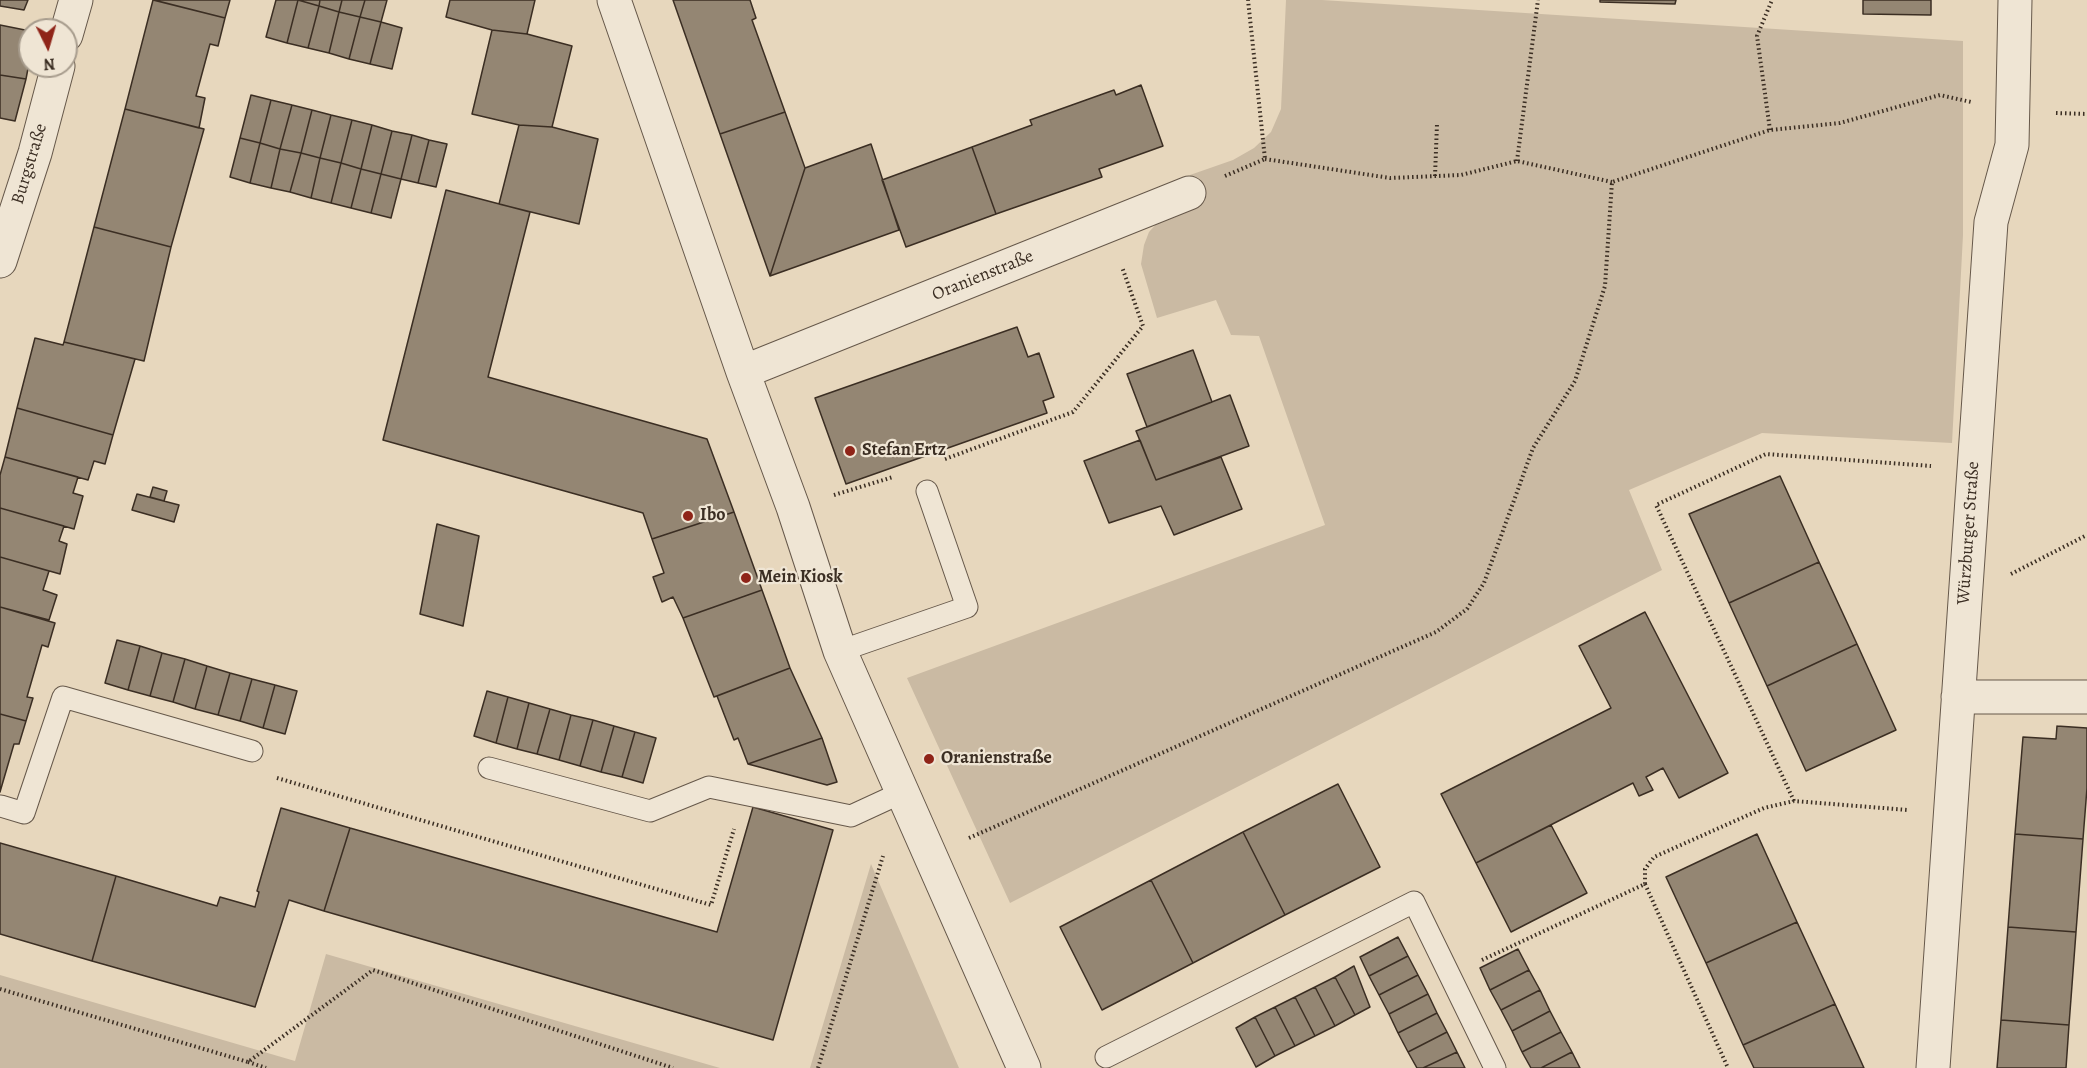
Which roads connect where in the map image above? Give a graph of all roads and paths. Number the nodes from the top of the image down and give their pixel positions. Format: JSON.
{"nodes":[{"id":1,"x":76,"y":0,"type":"edge"},
{"id":2,"x":614,"y":0,"type":"edge"},
{"id":3,"x":1248,"y":0,"type":"edge"},
{"id":4,"x":1538,"y":0,"type":"edge"},
{"id":5,"x":1772,"y":0,"type":"edge"},
{"id":6,"x":2015,"y":0,"type":"edge"},
{"id":7,"x":71,"y":18,"type":"edge"},
{"id":8,"x":55,"y":78,"type":"edge"},
{"id":9,"x":2013,"y":111,"type":"junction"},
{"id":10,"x":1437,"y":124,"type":"dead end"},
{"id":11,"x":1770,"y":130,"type":"junction"},
{"id":12,"x":1265,"y":159,"type":"junction"},
{"id":13,"x":1517,"y":161,"type":"junction"},
{"id":14,"x":1435,"y":176,"type":"junction"},
{"id":15,"x":1612,"y":182,"type":"junction"},
{"id":16,"x":1189,"y":193,"type":"joint"},
{"id":17,"x":1105,"y":226,"type":"junction"},
{"id":18,"x":0,"y":261,"type":"edge"},
{"id":19,"x":743,"y":372,"type":"junction"},
{"id":20,"x":942,"y":461,"type":"dead end"},
{"id":21,"x":1974,"y":470,"type":"junction"},
{"id":22,"x":898,"y":476,"type":"dead end"},
{"id":23,"x":927,"y":490,"type":"dead end"},
{"id":24,"x":793,"y":507,"type":"junction"},
{"id":25,"x":2087,"y":535,"type":"edge"},
{"id":26,"x":1965,"y":597,"type":"junction"},
{"id":27,"x":840,"y":651,"type":"junction"},
{"id":28,"x":1958,"y":697,"type":"junction"},
{"id":29,"x":2087,"y":697,"type":"edge"},
{"id":30,"x":252,"y":751,"type":"joint"},
{"id":31,"x":489,"y":768,"type":"dead end"},
{"id":32,"x":903,"y":792,"type":"junction"},
{"id":33,"x":745,"y":794,"type":"junction"},
{"id":34,"x":1794,"y":801,"type":"junction"},
{"id":35,"x":1,"y":806,"type":"edge"},
{"id":36,"x":1950,"y":814,"type":"junction"},
{"id":37,"x":930,"y":855,"type":"junction"},
{"id":38,"x":1645,"y":884,"type":"junction"},
{"id":39,"x":1451,"y":975,"type":"junction"},
{"id":40,"x":0,"y":989,"type":"edge"},
{"id":41,"x":1106,"y":1056,"type":"dead end"},
{"id":42,"x":248,"y":1062,"type":"junction"},
{"id":43,"x":266,"y":1068,"type":"edge"},
{"id":44,"x":672,"y":1068,"type":"edge"},
{"id":45,"x":818,"y":1068,"type":"edge"},
{"id":46,"x":1024,"y":1068,"type":"edge"},
{"id":47,"x":1495,"y":1068,"type":"edge"},
{"id":48,"x":1728,"y":1068,"type":"edge"},
{"id":49,"x":1933,"y":1068,"type":"edge"}],
"edges":[{"from":1,"to":7,"type":"street"},
{"from":2,"to":19,"type":"street"},
{"from":3,"to":12,"type":"path"},
{"from":4,"to":13,"type":"path"},
{"from":5,"to":11,"type":"path"},
{"from":6,"to":9,"type":"street","name":"Würzburger Straße"},
{"from":8,"to":18,"type":"street","name":"Burgstraße"},
{"from":9,"to":11,"type":"path"},
{"from":9,"to":21,"type":"street","name":"Würzburger Straße"},
{"from":10,"to":14,"type":"path"},
{"from":11,"to":15,"type":"path"},
{"from":12,"to":14,"type":"path"},
{"from":12,"to":16,"type":"path"},
{"from":13,"to":14,"type":"path"},
{"from":13,"to":15,"type":"path"},
{"from":15,"to":37,"type":"path"},
{"from":16,"to":17,"type":"street","name":"Oranienstraße"},
{"from":17,"to":19,"type":"street","name":"Oranienstraße"},
{"from":17,"to":20,"type":"path"},
{"from":19,"to":24,"type":"street"},
{"from":21,"to":26,"type":"street","name":"Würzburger Straße"},
{"from":21,"to":34,"type":"path"},
{"from":22,"to":24,"type":"path"},
{"from":23,"to":27,"type":"lane"},
{"from":24,"to":27,"type":"street"},
{"from":25,"to":26,"type":"path"},
{"from":26,"to":28,"type":"street","name":"Würzburger Straße"},
{"from":27,"to":32,"type":"street"},
{"from":28,"to":29,"type":"street"},
{"from":28,"to":36,"type":"street","name":"Würzburger Straße"},
{"from":30,"to":33,"type":"path"},
{"from":30,"to":35,"type":"lane"},
{"from":31,"to":33,"type":"lane"},
{"from":32,"to":33,"type":"lane"},
{"from":32,"to":37,"type":"street"},
{"from":32,"to":45,"type":"path"},
{"from":34,"to":36,"type":"path"},
{"from":34,"to":38,"type":"path"},
{"from":36,"to":49,"type":"street","name":"Würzburger Straße"},
{"from":37,"to":46,"type":"street"},
{"from":38,"to":39,"type":"path"},
{"from":38,"to":48,"type":"path"},
{"from":39,"to":41,"type":"lane"},
{"from":39,"to":47,"type":"lane"},
{"from":40,"to":42,"type":"path"},
{"from":42,"to":43,"type":"path"},
{"from":42,"to":44,"type":"path"}]}
